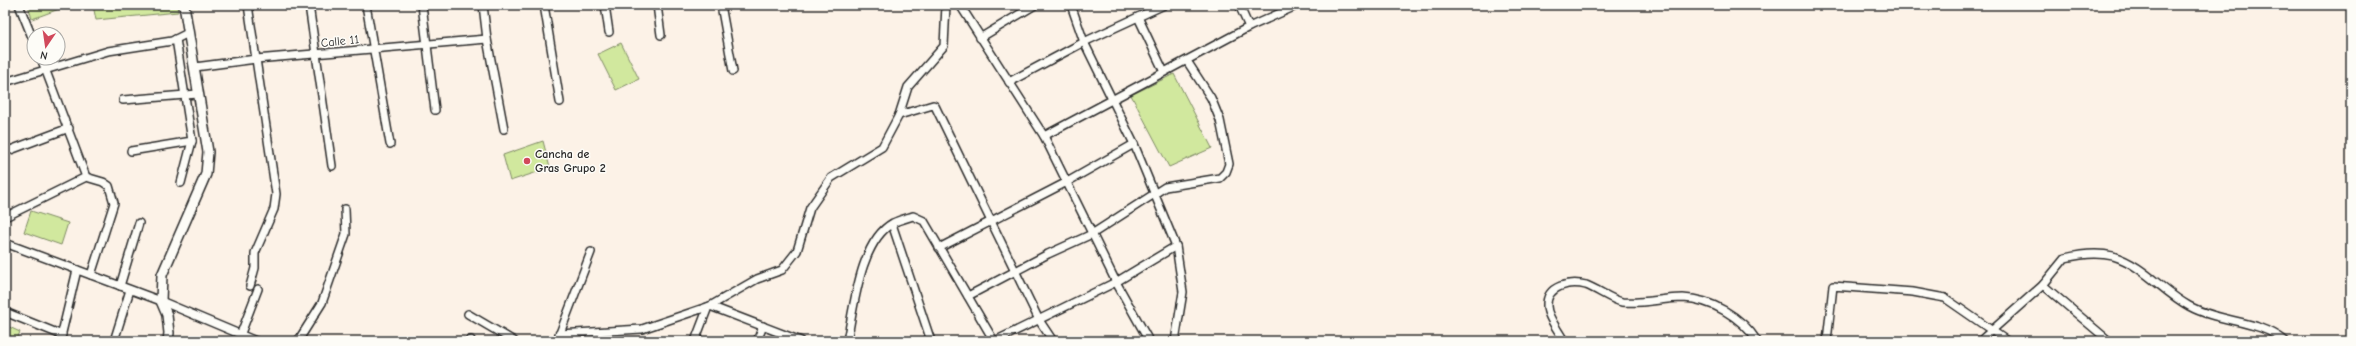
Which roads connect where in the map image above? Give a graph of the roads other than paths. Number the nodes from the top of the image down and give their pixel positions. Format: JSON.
{"nodes":[{"id":1,"x":19,"y":5,"type":"edge"},
{"id":2,"x":184,"y":5,"type":"edge"},
{"id":3,"x":248,"y":5,"type":"edge"},
{"id":4,"x":309,"y":5,"type":"edge"},
{"id":5,"x":366,"y":5,"type":"edge"},
{"id":6,"x":422,"y":5,"type":"edge"},
{"id":7,"x":483,"y":5,"type":"edge"},
{"id":8,"x":544,"y":5,"type":"edge"},
{"id":9,"x":605,"y":5,"type":"edge"},
{"id":10,"x":657,"y":5,"type":"edge"},
{"id":11,"x":721,"y":5,"type":"edge"},
{"id":12,"x":946,"y":5,"type":"edge"},
{"id":13,"x":960,"y":5,"type":"edge"},
{"id":14,"x":1035,"y":5,"type":"edge"},
{"id":15,"x":1071,"y":5,"type":"edge"},
{"id":16,"x":1164,"y":5,"type":"edge"},
{"id":17,"x":1239,"y":5,"type":"edge"},
{"id":18,"x":1298,"y":5,"type":"edge"},
{"id":19,"x":1138,"y":17,"type":"junction"},
{"id":20,"x":28,"y":26,"type":"edge"},
{"id":21,"x":1249,"y":27,"type":"junction"},
{"id":22,"x":609,"y":32,"type":"dead end"},
{"id":23,"x":188,"y":33,"type":"junction"},
{"id":24,"x":661,"y":35,"type":"dead end"},
{"id":25,"x":980,"y":38,"type":"junction"},
{"id":26,"x":176,"y":39,"type":"junction"},
{"id":27,"x":487,"y":39,"type":"junction"},
{"id":28,"x":1084,"y":42,"type":"junction"},
{"id":29,"x":427,"y":43,"type":"junction"},
{"id":30,"x":372,"y":48,"type":"junction"},
{"id":31,"x":315,"y":55,"type":"junction"},
{"id":32,"x":256,"y":59,"type":"junction"},
{"id":33,"x":1187,"y":61,"type":"junction"},
{"id":34,"x":195,"y":67,"type":"junction"},
{"id":35,"x":45,"y":68,"type":"junction"},
{"id":36,"x":733,"y":71,"type":"dead end"},
{"id":37,"x":1164,"y":72,"type":"junction"},
{"id":38,"x":5,"y":82,"type":"edge"},
{"id":39,"x":1009,"y":82,"type":"junction"},
{"id":40,"x":198,"y":94,"type":"junction"},
{"id":41,"x":186,"y":95,"type":"junction"},
{"id":42,"x":1112,"y":98,"type":"junction"},
{"id":43,"x":123,"y":100,"type":"dead end"},
{"id":44,"x":560,"y":102,"type":"dead end"},
{"id":45,"x":200,"y":106,"type":"junction"},
{"id":46,"x":188,"y":108,"type":"junction"},
{"id":47,"x":435,"y":110,"type":"dead end"},
{"id":48,"x":899,"y":115,"type":"junction"},
{"id":49,"x":69,"y":128,"type":"junction"},
{"id":50,"x":504,"y":129,"type":"dead end"},
{"id":51,"x":1044,"y":136,"type":"junction"},
{"id":52,"x":192,"y":141,"type":"junction"},
{"id":53,"x":390,"y":144,"type":"dead end"},
{"id":54,"x":1134,"y":144,"type":"junction"},
{"id":55,"x":131,"y":151,"type":"dead end"},
{"id":56,"x":5,"y":152,"type":"edge"},
{"id":57,"x":332,"y":166,"type":"dead end"},
{"id":58,"x":86,"y":178,"type":"junction"},
{"id":59,"x":1067,"y":182,"type":"junction"},
{"id":60,"x":181,"y":183,"type":"dead end"},
{"id":61,"x":1154,"y":193,"type":"junction"},
{"id":62,"x":345,"y":209,"type":"dead end"},
{"id":63,"x":5,"y":217,"type":"edge"},
{"id":64,"x":991,"y":222,"type":"junction"},
{"id":65,"x":139,"y":223,"type":"dead end"},
{"id":66,"x":892,"y":224,"type":"junction"},
{"id":67,"x":1092,"y":234,"type":"junction"},
{"id":68,"x":5,"y":243,"type":"edge"},
{"id":69,"x":1176,"y":246,"type":"junction"},
{"id":70,"x":940,"y":248,"type":"junction"},
{"id":71,"x":591,"y":252,"type":"dead end"},
{"id":72,"x":77,"y":270,"type":"junction"},
{"id":73,"x":1016,"y":272,"type":"junction"},
{"id":74,"x":91,"y":275,"type":"junction"},
{"id":75,"x":1116,"y":282,"type":"junction"},
{"id":76,"x":2043,"y":285,"type":"junction"},
{"id":77,"x":120,"y":286,"type":"junction"},
{"id":78,"x":250,"y":286,"type":"dead end"},
{"id":79,"x":258,"y":289,"type":"dead end"},
{"id":80,"x":130,"y":290,"type":"junction"},
{"id":81,"x":968,"y":296,"type":"junction"},
{"id":82,"x":161,"y":301,"type":"junction"},
{"id":83,"x":709,"y":306,"type":"junction"},
{"id":84,"x":5,"y":312,"type":"edge"},
{"id":85,"x":468,"y":314,"type":"dead end"},
{"id":86,"x":1039,"y":320,"type":"junction"},
{"id":87,"x":763,"y":326,"type":"junction"},
{"id":88,"x":1993,"y":329,"type":"junction"},
{"id":89,"x":560,"y":334,"type":"junction"},
{"id":90,"x":61,"y":338,"type":"edge"},
{"id":91,"x":239,"y":338,"type":"edge"},
{"id":92,"x":114,"y":341,"type":"edge"},
{"id":93,"x":168,"y":341,"type":"edge"},
{"id":94,"x":256,"y":341,"type":"edge"},
{"id":95,"x":298,"y":341,"type":"edge"},
{"id":96,"x":514,"y":341,"type":"edge"},
{"id":97,"x":557,"y":341,"type":"edge"},
{"id":98,"x":695,"y":341,"type":"edge"},
{"id":99,"x":757,"y":341,"type":"edge"},
{"id":100,"x":801,"y":341,"type":"edge"},
{"id":101,"x":847,"y":341,"type":"edge"},
{"id":102,"x":931,"y":341,"type":"edge"},
{"id":103,"x":994,"y":341,"type":"edge"},
{"id":104,"x":1053,"y":341,"type":"edge"},
{"id":105,"x":1149,"y":341,"type":"edge"},
{"id":106,"x":1175,"y":341,"type":"edge"},
{"id":107,"x":1564,"y":341,"type":"edge"},
{"id":108,"x":1757,"y":341,"type":"edge"},
{"id":109,"x":1827,"y":341,"type":"edge"},
{"id":110,"x":1980,"y":341,"type":"edge"},
{"id":111,"x":2007,"y":341,"type":"edge"},
{"id":112,"x":2109,"y":341,"type":"edge"},
{"id":113,"x":2286,"y":341,"type":"edge"}],
"edges":[{"from":1,"to":20,"type":"street"},
{"from":2,"to":23,"type":"street"},
{"from":3,"to":32,"type":"street"},
{"from":4,"to":31,"type":"street"},
{"from":5,"to":30,"type":"street"},
{"from":6,"to":29,"type":"street"},
{"from":7,"to":27,"type":"street"},
{"from":8,"to":44,"type":"street"},
{"from":9,"to":22,"type":"street"},
{"from":10,"to":24,"type":"street"},
{"from":11,"to":36,"type":"street"},
{"from":12,"to":48,"type":"street"},
{"from":13,"to":25,"type":"street"},
{"from":14,"to":25,"type":"street"},
{"from":15,"to":28,"type":"street"},
{"from":16,"to":19,"type":"street"},
{"from":17,"to":21,"type":"street"},
{"from":18,"to":21,"type":"street"},
{"from":19,"to":28,"type":"street"},
{"from":19,"to":37,"type":"street"},
{"from":21,"to":33,"type":"street"},
{"from":23,"to":26,"type":"street"},
{"from":23,"to":34,"type":"street"},
{"from":25,"to":39,"type":"street"},
{"from":26,"to":35,"type":"street"},
{"from":26,"to":41,"type":"street"},
{"from":27,"to":29,"type":"street","name":"Calle 11"},
{"from":27,"to":50,"type":"street"},
{"from":28,"to":39,"type":"street"},
{"from":28,"to":42,"type":"street"},
{"from":29,"to":30,"type":"street","name":"Calle 11"},
{"from":29,"to":47,"type":"street"},
{"from":30,"to":31,"type":"street","name":"Calle 11"},
{"from":30,"to":53,"type":"street"},
{"from":31,"to":32,"type":"street","name":"Calle 11"},
{"from":31,"to":57,"type":"street"},
{"from":32,"to":34,"type":"street","name":"Calle 11"},
{"from":32,"to":78,"type":"street"},
{"from":33,"to":37,"type":"street"},
{"from":33,"to":61,"type":"street"},
{"from":34,"to":40,"type":"street"},
{"from":35,"to":38,"type":"street"},
{"from":35,"to":49,"type":"street"},
{"from":37,"to":42,"type":"street"},
{"from":39,"to":51,"type":"street"},
{"from":40,"to":41,"type":"street"},
{"from":40,"to":45,"type":"street"},
{"from":41,"to":43,"type":"street"},
{"from":41,"to":46,"type":"street"},
{"from":42,"to":51,"type":"street"},
{"from":42,"to":54,"type":"street"},
{"from":45,"to":46,"type":"street"},
{"from":45,"to":82,"type":"street"},
{"from":46,"to":52,"type":"street"},
{"from":48,"to":64,"type":"street"},
{"from":48,"to":83,"type":"street"},
{"from":49,"to":56,"type":"street"},
{"from":49,"to":58,"type":"street"},
{"from":51,"to":59,"type":"street"},
{"from":52,"to":55,"type":"street"},
{"from":52,"to":60,"type":"street"},
{"from":54,"to":59,"type":"street"},
{"from":54,"to":61,"type":"street"},
{"from":58,"to":63,"type":"street"},
{"from":58,"to":74,"type":"street"},
{"from":59,"to":64,"type":"street"},
{"from":59,"to":67,"type":"street"},
{"from":61,"to":67,"type":"street"},
{"from":61,"to":69,"type":"street"},
{"from":62,"to":95,"type":"street"},
{"from":64,"to":70,"type":"street"},
{"from":64,"to":73,"type":"street"},
{"from":65,"to":77,"type":"street"},
{"from":66,"to":70,"type":"street"},
{"from":66,"to":101,"type":"street"},
{"from":66,"to":102,"type":"street"},
{"from":67,"to":73,"type":"street"},
{"from":67,"to":75,"type":"street"},
{"from":68,"to":72,"type":"street"},
{"from":69,"to":75,"type":"street"},
{"from":69,"to":106,"type":"street"},
{"from":70,"to":81,"type":"street"},
{"from":71,"to":89,"type":"street"},
{"from":72,"to":74,"type":"street"},
{"from":72,"to":90,"type":"street"},
{"from":73,"to":81,"type":"street"},
{"from":73,"to":86,"type":"street"},
{"from":74,"to":77,"type":"street"},
{"from":75,"to":86,"type":"street"},
{"from":75,"to":105,"type":"street"},
{"from":76,"to":88,"type":"street"},
{"from":76,"to":112,"type":"street"},
{"from":76,"to":113,"type":"street"},
{"from":77,"to":80,"type":"street"},
{"from":79,"to":91,"type":"street"},
{"from":80,"to":82,"type":"street"},
{"from":80,"to":92,"type":"street"},
{"from":81,"to":103,"type":"street"},
{"from":82,"to":91,"type":"street"},
{"from":82,"to":93,"type":"street"},
{"from":83,"to":87,"type":"street"},
{"from":83,"to":89,"type":"street"},
{"from":83,"to":98,"type":"street"},
{"from":84,"to":90,"type":"street"},
{"from":85,"to":96,"type":"street"},
{"from":86,"to":103,"type":"street"},
{"from":86,"to":104,"type":"street"},
{"from":87,"to":99,"type":"street"},
{"from":87,"to":100,"type":"street"},
{"from":88,"to":109,"type":"street"},
{"from":88,"to":110,"type":"street"},
{"from":88,"to":111,"type":"street"},
{"from":89,"to":97,"type":"street"},
{"from":91,"to":94,"type":"street"},
{"from":107,"to":108,"type":"street"}]}
